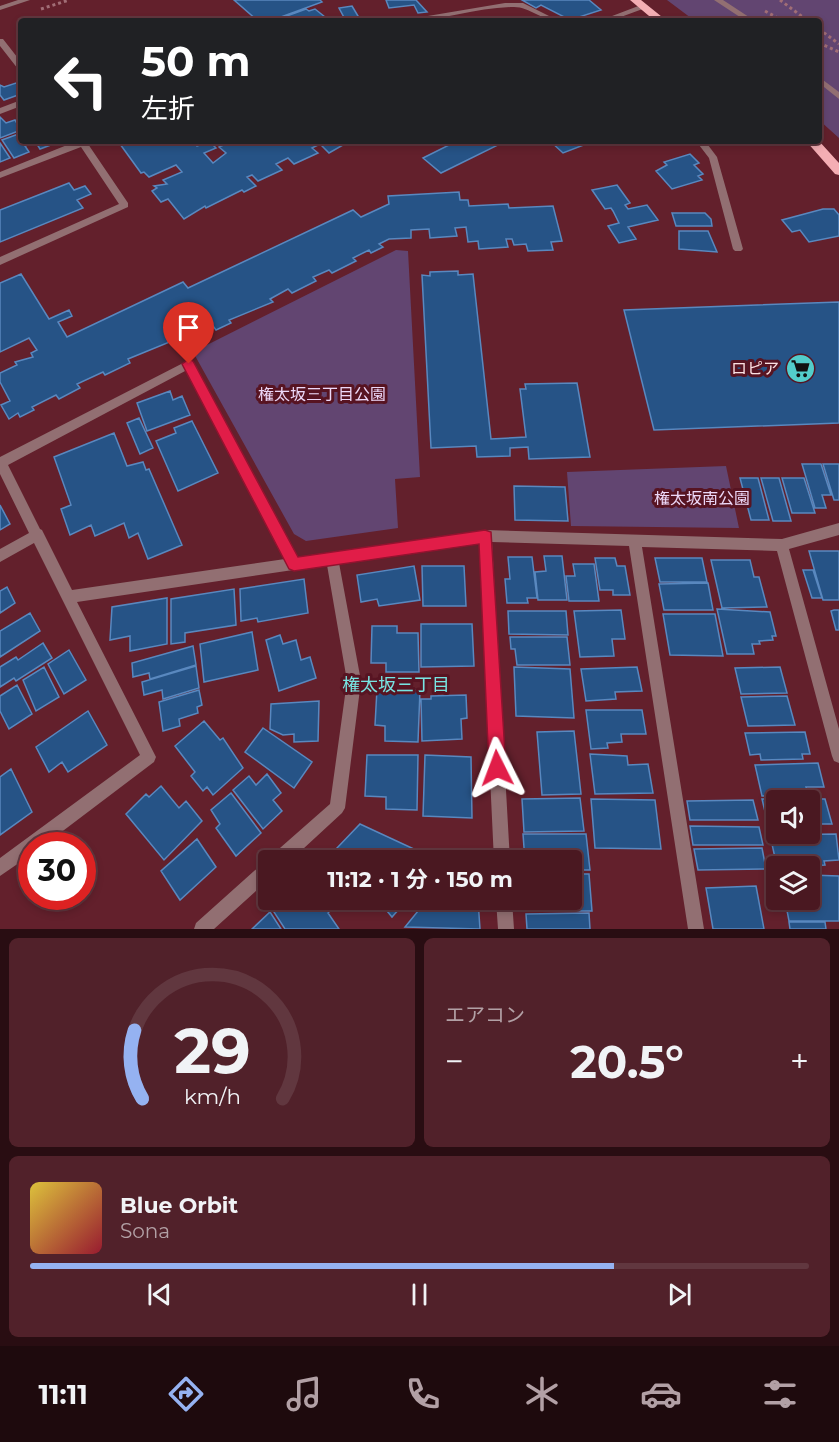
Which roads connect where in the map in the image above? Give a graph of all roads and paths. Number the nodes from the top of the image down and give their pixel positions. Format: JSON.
{"nodes":[{"id":1,"x":26,"y":0,"type":"edge"},
{"id":2,"x":718,"y":0,"type":"edge"},
{"id":3,"x":780,"y":0,"type":"edge"},
{"id":4,"x":639,"y":3,"type":"edge"},
{"id":5,"x":0,"y":8,"type":"edge"},
{"id":6,"x":428,"y":18,"type":"edge"},
{"id":7,"x":548,"y":18,"type":"edge"},
{"id":8,"x":609,"y":18,"type":"edge"},
{"id":9,"x":658,"y":18,"type":"edge"},
{"id":10,"x":746,"y":18,"type":"edge"},
{"id":11,"x":804,"y":18,"type":"edge"},
{"id":12,"x":822,"y":30,"type":"edge"},
{"id":13,"x":0,"y":41,"type":"edge"},
{"id":14,"x":822,"y":44,"type":"edge"},
{"id":15,"x":839,"y":44,"type":"edge"},
{"id":16,"x":9,"y":52,"type":"junction"},
{"id":17,"x":839,"y":52,"type":"edge"},
{"id":18,"x":0,"y":55,"type":"edge"},
{"id":19,"x":18,"y":63,"type":"edge"},
{"id":20,"x":822,"y":82,"type":"edge"},
{"id":21,"x":839,"y":96,"type":"edge"},
{"id":22,"x":18,"y":104,"type":"edge"},
{"id":23,"x":0,"y":111,"type":"edge"},
{"id":24,"x":79,"y":144,"type":"edge"},
{"id":25,"x":85,"y":144,"type":"edge"},
{"id":26,"x":702,"y":144,"type":"edge"},
{"id":27,"x":815,"y":144,"type":"edge"},
{"id":28,"x":839,"y":171,"type":"edge"},
{"id":29,"x":0,"y":175,"type":"edge"},
{"id":30,"x":738,"y":249,"type":"dead end"},
{"id":31,"x":0,"y":261,"type":"edge"},
{"id":32,"x":0,"y":463,"type":"edge"},
{"id":33,"x":839,"y":529,"type":"edge"},
{"id":34,"x":38,"y":534,"type":"junction"},
{"id":35,"x":485,"y":536,"type":"junction"},
{"id":36,"x":635,"y":541,"type":"junction"},
{"id":37,"x":782,"y":545,"type":"junction"},
{"id":38,"x":0,"y":556,"type":"edge"},
{"id":39,"x":332,"y":559,"type":"junction"},
{"id":40,"x":294,"y":564,"type":"junction"},
{"id":41,"x":68,"y":597,"type":"junction"},
{"id":42,"x":839,"y":756,"type":"edge"},
{"id":43,"x":290,"y":850,"type":"edge"},
{"id":44,"x":501,"y":850,"type":"edge"},
{"id":45,"x":0,"y":868,"type":"edge"},
{"id":46,"x":258,"y":879,"type":"edge"},
{"id":47,"x":505,"y":910,"type":"edge"},
{"id":48,"x":202,"y":929,"type":"edge"},
{"id":49,"x":506,"y":929,"type":"edge"},
{"id":50,"x":696,"y":929,"type":"edge"}],
"edges":[{"from":1,"to":5,"type":"street"},
{"from":2,"to":10,"type":"street"},
{"from":3,"to":11,"type":"path"},
{"from":4,"to":8,"type":"street"},
{"from":4,"to":9,"type":"highway"},
{"from":6,"to":7,"type":"street"},
{"from":12,"to":15,"type":"path"},
{"from":13,"to":16,"type":"street"},
{"from":14,"to":17,"type":"path"},
{"from":16,"to":18,"type":"street"},
{"from":16,"to":19,"type":"street"},
{"from":20,"to":21,"type":"street"},
{"from":22,"to":23,"type":"street"},
{"from":24,"to":29,"type":"street"},
{"from":25,"to":31,"type":"street"},
{"from":26,"to":30,"type":"street"},
{"from":27,"to":28,"type":"highway"},
{"from":32,"to":34,"type":"street"},
{"from":32,"to":40,"type":"street"},
{"from":33,"to":37,"type":"street"},
{"from":34,"to":38,"type":"street"},
{"from":34,"to":41,"type":"street"},
{"from":35,"to":36,"type":"street"},
{"from":35,"to":39,"type":"street"},
{"from":35,"to":44,"type":"street"},
{"from":36,"to":37,"type":"street"},
{"from":36,"to":50,"type":"street"},
{"from":37,"to":42,"type":"street"},
{"from":39,"to":40,"type":"street"},
{"from":39,"to":43,"type":"street"},
{"from":40,"to":41,"type":"street"},
{"from":41,"to":45,"type":"street"},
{"from":46,"to":48,"type":"street"},
{"from":47,"to":49,"type":"street"}]}
